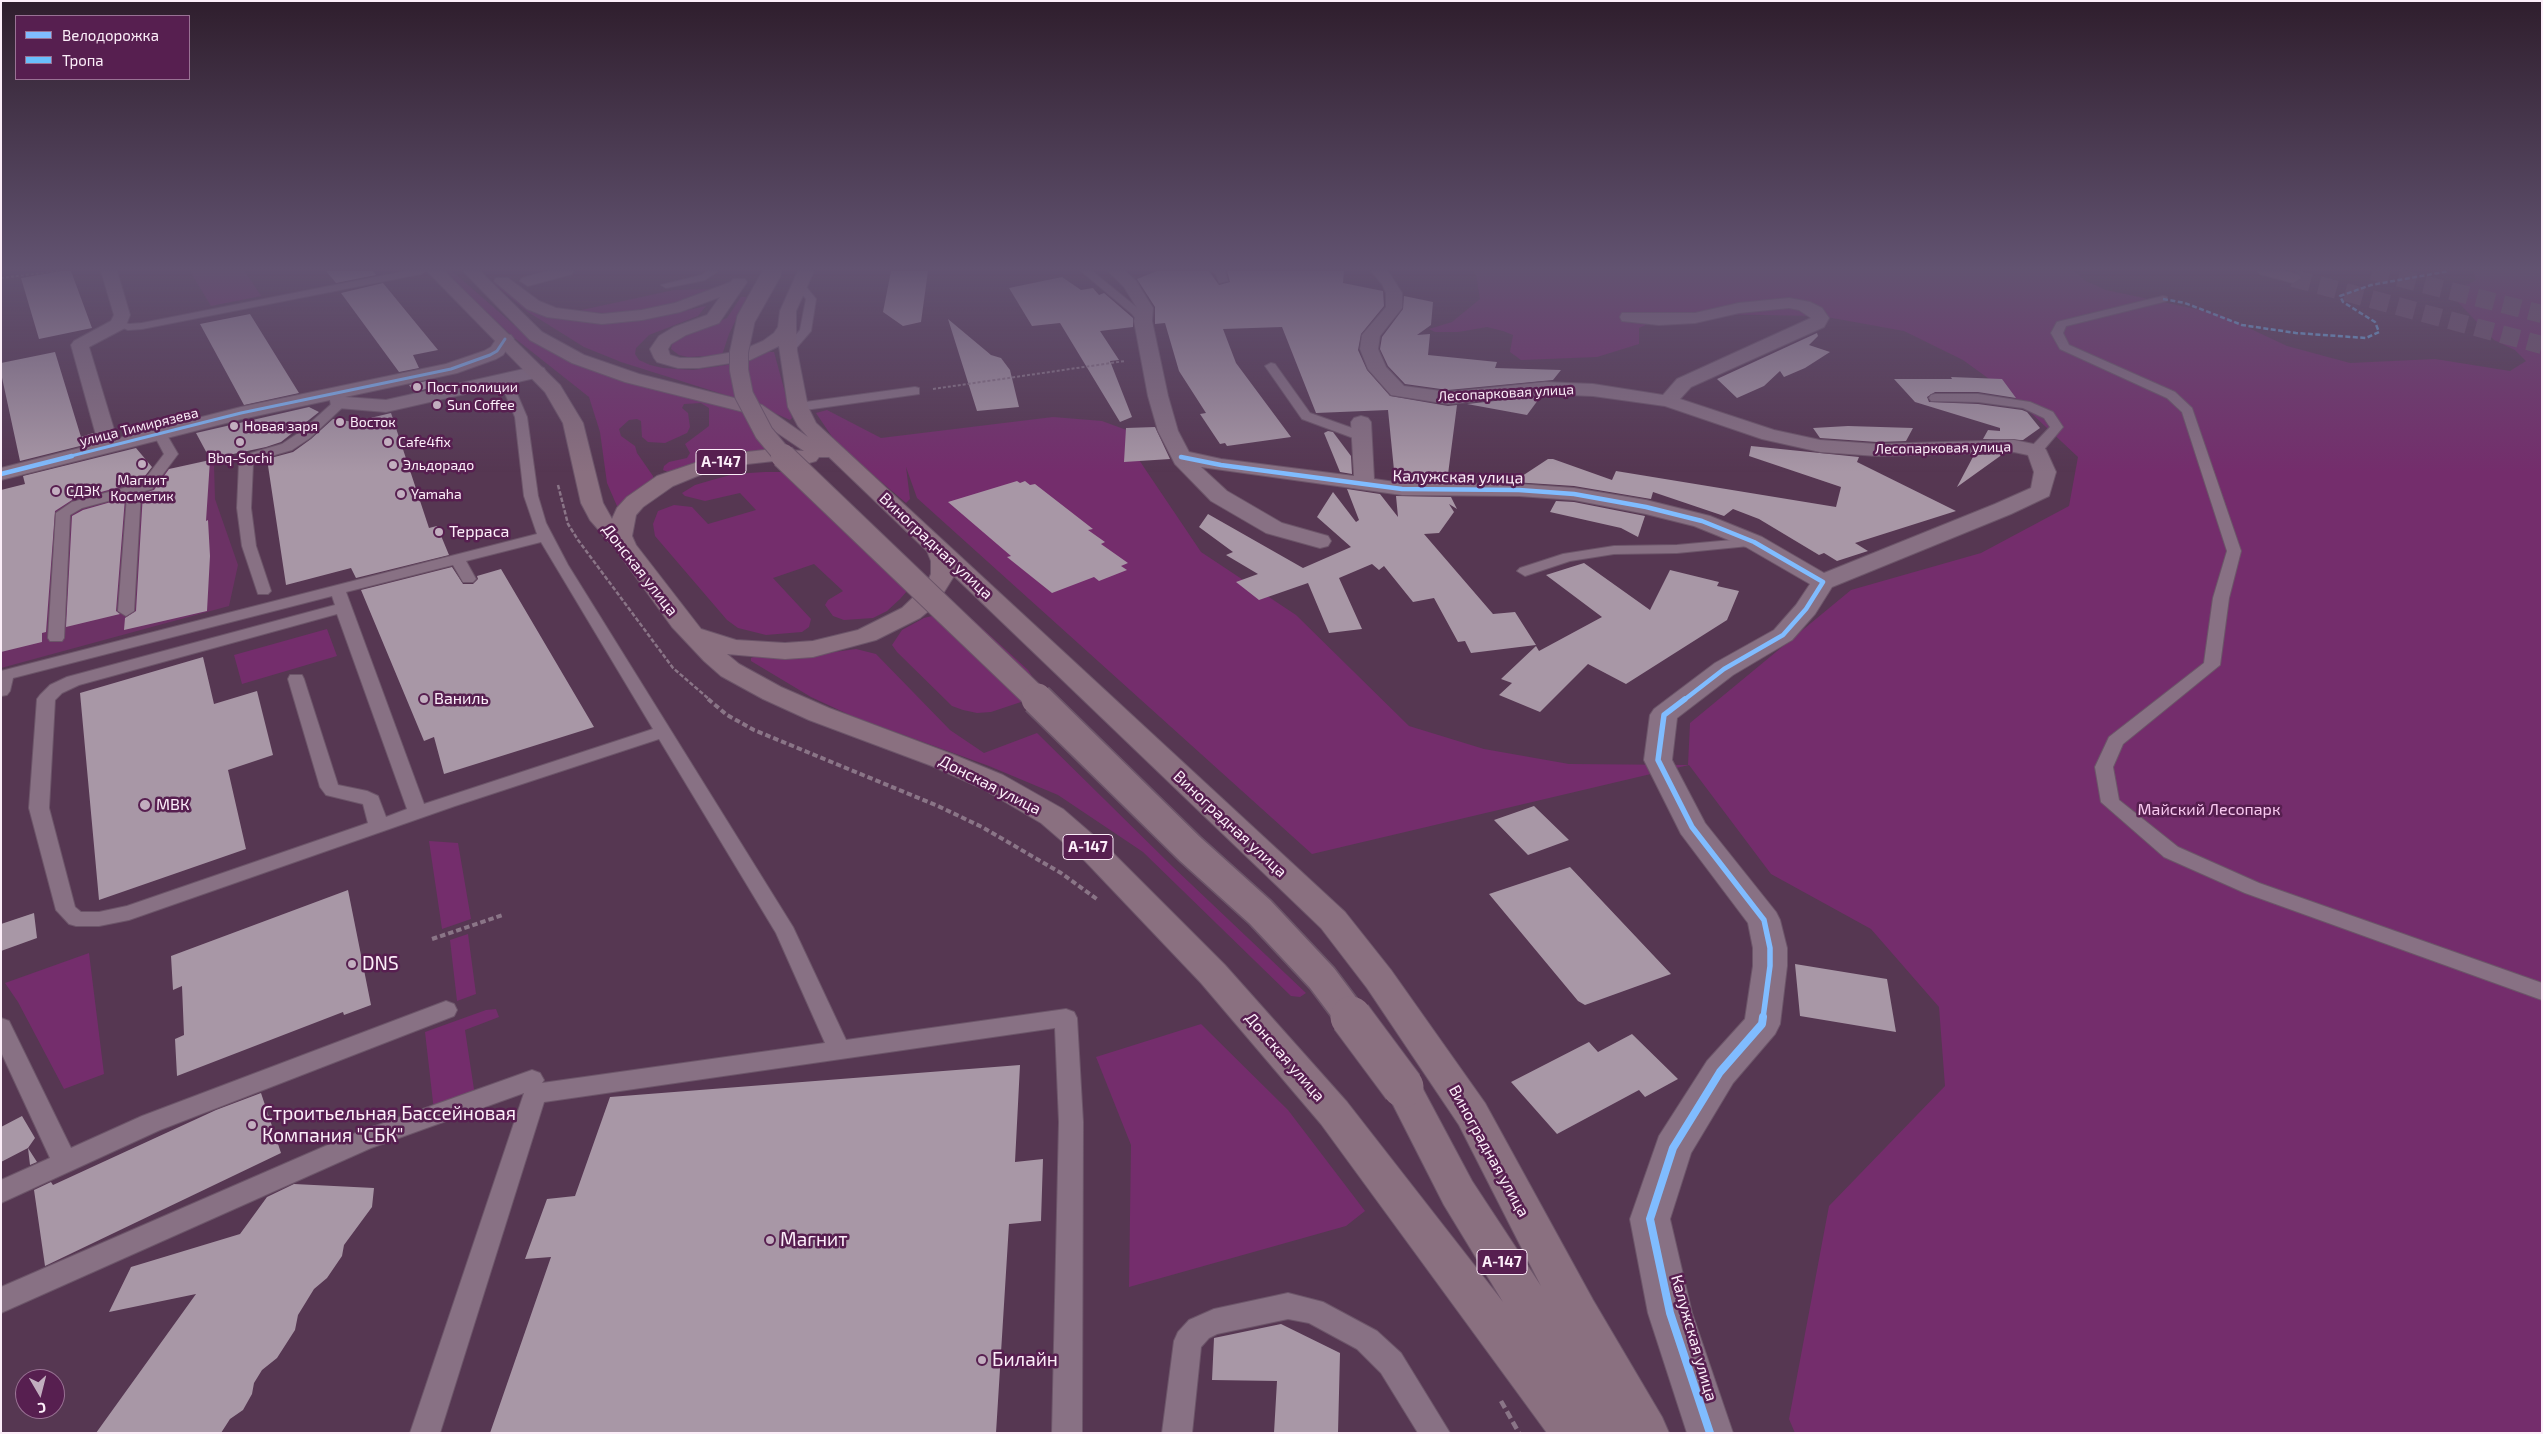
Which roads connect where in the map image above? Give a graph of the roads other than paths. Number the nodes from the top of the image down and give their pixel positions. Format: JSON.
{"nodes":[{"id":1,"x":94,"y":338,"type":"edge"},
{"id":2,"x":540,"y":338,"type":"edge"},
{"id":3,"x":669,"y":338,"type":"edge"},
{"id":4,"x":742,"y":338,"type":"edge"},
{"id":5,"x":779,"y":338,"type":"edge"},
{"id":6,"x":787,"y":338,"type":"edge"},
{"id":7,"x":799,"y":338,"type":"edge"},
{"id":8,"x":1146,"y":338,"type":"edge"},
{"id":9,"x":1371,"y":338,"type":"edge"},
{"id":10,"x":1784,"y":338,"type":"edge"},
{"id":11,"x":2059,"y":338,"type":"edge"},
{"id":12,"x":505,"y":340,"type":"joint"},
{"id":13,"x":788,"y":351,"type":"junction"},
{"id":14,"x":1271,"y":366,"type":"dead end"},
{"id":15,"x":538,"y":372,"type":"junction"},
{"id":16,"x":500,"y":381,"type":"junction"},
{"id":17,"x":373,"y":386,"type":"junction"},
{"id":18,"x":915,"y":391,"type":"road end"},
{"id":19,"x":1935,"y":398,"type":"dead end"},
{"id":20,"x":1668,"y":401,"type":"junction"},
{"id":21,"x":349,"y":402,"type":"junction"},
{"id":22,"x":284,"y":404,"type":"junction"},
{"id":23,"x":798,"y":407,"type":"junction"},
{"id":24,"x":1361,"y":429,"type":"joint"},
{"id":25,"x":159,"y":433,"type":"junction"},
{"id":26,"x":109,"y":446,"type":"junction"},
{"id":27,"x":2036,"y":450,"type":"junction"},
{"id":28,"x":1181,"y":457,"type":"junction"},
{"id":29,"x":1,"y":474,"type":"edge"},
{"id":30,"x":861,"y":476,"type":"junction"},
{"id":31,"x":1362,"y":484,"type":"junction"},
{"id":32,"x":134,"y":491,"type":"junction"},
{"id":33,"x":546,"y":536,"type":"junction"},
{"id":34,"x":930,"y":539,"type":"junction"},
{"id":35,"x":1320,"y":541,"type":"dead end"},
{"id":36,"x":1754,"y":542,"type":"junction"},
{"id":37,"x":625,"y":546,"type":"junction"},
{"id":38,"x":457,"y":558,"type":"junction"},
{"id":39,"x":1525,"y":571,"type":"dead end"},
{"id":40,"x":468,"y":579,"type":"dead end"},
{"id":41,"x":1822,"y":582,"type":"junction"},
{"id":42,"x":338,"y":589,"type":"junction"},
{"id":43,"x":263,"y":590,"type":"dead end"},
{"id":44,"x":343,"y":608,"type":"junction"},
{"id":45,"x":126,"y":611,"type":"dead end"},
{"id":46,"x":681,"y":622,"type":"junction"},
{"id":47,"x":56,"y":638,"type":"dead end"},
{"id":48,"x":296,"y":679,"type":"dead end"},
{"id":49,"x":3,"y":681,"type":"edge"},
{"id":50,"x":663,"y":732,"type":"junction"},
{"id":51,"x":418,"y":813,"type":"junction"},
{"id":52,"x":379,"y":826,"type":"junction"},
{"id":53,"x":2542,"y":992,"type":"edge"},
{"id":54,"x":446,"y":1010,"type":"dead end"},
{"id":55,"x":1,"y":1027,"type":"edge"},
{"id":56,"x":839,"y":1050,"type":"junction"},
{"id":57,"x":532,"y":1080,"type":"dead end"},
{"id":58,"x":65,"y":1162,"type":"junction"},
{"id":59,"x":1,"y":1192,"type":"edge"},
{"id":60,"x":1,"y":1300,"type":"edge"},
{"id":61,"x":425,"y":1433,"type":"edge"},
{"id":62,"x":1066,"y":1433,"type":"edge"},
{"id":63,"x":1177,"y":1433,"type":"edge"},
{"id":64,"x":1435,"y":1433,"type":"edge"},
{"id":65,"x":1576,"y":1433,"type":"edge"},
{"id":66,"x":1610,"y":1433,"type":"edge"},
{"id":67,"x":1646,"y":1433,"type":"edge"},
{"id":68,"x":1710,"y":1433,"type":"edge"}],
"edges":[{"from":1,"to":26,"type":"street"},
{"from":2,"to":30,"type":"main road","number":"А-147"},
{"from":3,"to":5,"type":"main road"},
{"from":4,"to":66,"type":"main road","number":"А-147","bridge":true},
{"from":6,"to":13,"type":"main road","name":"Виноградная улица","number":"А-147"},
{"from":7,"to":13,"type":"lane"},
{"from":8,"to":28,"type":"street"},
{"from":9,"to":20,"type":"street","name":"Лесопарковая улица"},
{"from":10,"to":20,"type":"street"},
{"from":11,"to":53,"type":"lane"},
{"from":12,"to":15,"type":"main road","name":"Донская улица","number":"А-147"},
{"from":12,"to":17,"type":"street","name":"улица Тимирязева"},
{"from":13,"to":23,"type":"main road","name":"Виноградная улица","number":"А-147"},
{"from":14,"to":24,"type":"lane"},
{"from":15,"to":16,"type":"street","name":"улица Тимирязева"},
{"from":15,"to":37,"type":"main road","name":"Донская улица","number":"А-147"},
{"from":16,"to":21,"type":"street","name":"улица Тимирязева"},
{"from":16,"to":33,"type":"lane"},
{"from":17,"to":21,"type":"street"},
{"from":17,"to":22,"type":"street","name":"улица Тимирязева"},
{"from":18,"to":23,"type":"lane"},
{"from":19,"to":27,"type":"lane"},
{"from":20,"to":27,"type":"street","name":"Лесопарковая улица"},
{"from":21,"to":22,"type":"street","name":"улица Тимирязева"},
{"from":21,"to":43,"type":"lane"},
{"from":22,"to":25,"type":"street","name":"улица Тимирязева"},
{"from":23,"to":30,"type":"main road","name":"Виноградная улица","number":"А-147"},
{"from":24,"to":31,"type":"street"},
{"from":25,"to":26,"type":"street","name":"улица Тимирязева"},
{"from":25,"to":32,"type":"lane"},
{"from":26,"to":29,"type":"street","name":"улица Тимирязева"},
{"from":27,"to":41,"type":"street"},
{"from":28,"to":31,"type":"street","name":"Калужская улица"},
{"from":28,"to":35,"type":"street"},
{"from":30,"to":34,"type":"main road","name":"Виноградная улица","number":"А-147"},
{"from":30,"to":37,"type":"main road","number":"А-147"},
{"from":31,"to":36,"type":"street","name":"Калужская улица"},
{"from":32,"to":45,"type":"lane"},
{"from":32,"to":47,"type":"lane"},
{"from":33,"to":38,"type":"lane"},
{"from":33,"to":50,"type":"lane"},
{"from":34,"to":46,"type":"main road","number":"А-147"},
{"from":34,"to":67,"type":"main road","name":"Виноградная улица","number":"А-147"},
{"from":36,"to":39,"type":"lane"},
{"from":36,"to":41,"type":"street","name":"Калужская улица"},
{"from":37,"to":46,"type":"main road","name":"Донская улица","number":"А-147"},
{"from":38,"to":40,"type":"lane"},
{"from":38,"to":42,"type":"lane"},
{"from":41,"to":68,"type":"street","name":"Калужская улица"},
{"from":42,"to":44,"type":"lane"},
{"from":42,"to":49,"type":"lane"},
{"from":44,"to":51,"type":"lane"},
{"from":44,"to":52,"type":"lane"},
{"from":46,"to":65,"type":"main road","name":"Донская улица","number":"А-147"},
{"from":48,"to":52,"type":"lane"},
{"from":50,"to":51,"type":"lane"},
{"from":50,"to":56,"type":"lane"},
{"from":51,"to":52,"type":"lane"},
{"from":54,"to":58,"type":"lane"},
{"from":55,"to":58,"type":"lane"},
{"from":56,"to":61,"type":"lane"},
{"from":56,"to":62,"type":"lane"},
{"from":57,"to":60,"type":"lane"},
{"from":58,"to":59,"type":"lane"},
{"from":63,"to":64,"type":"lane"}]}
